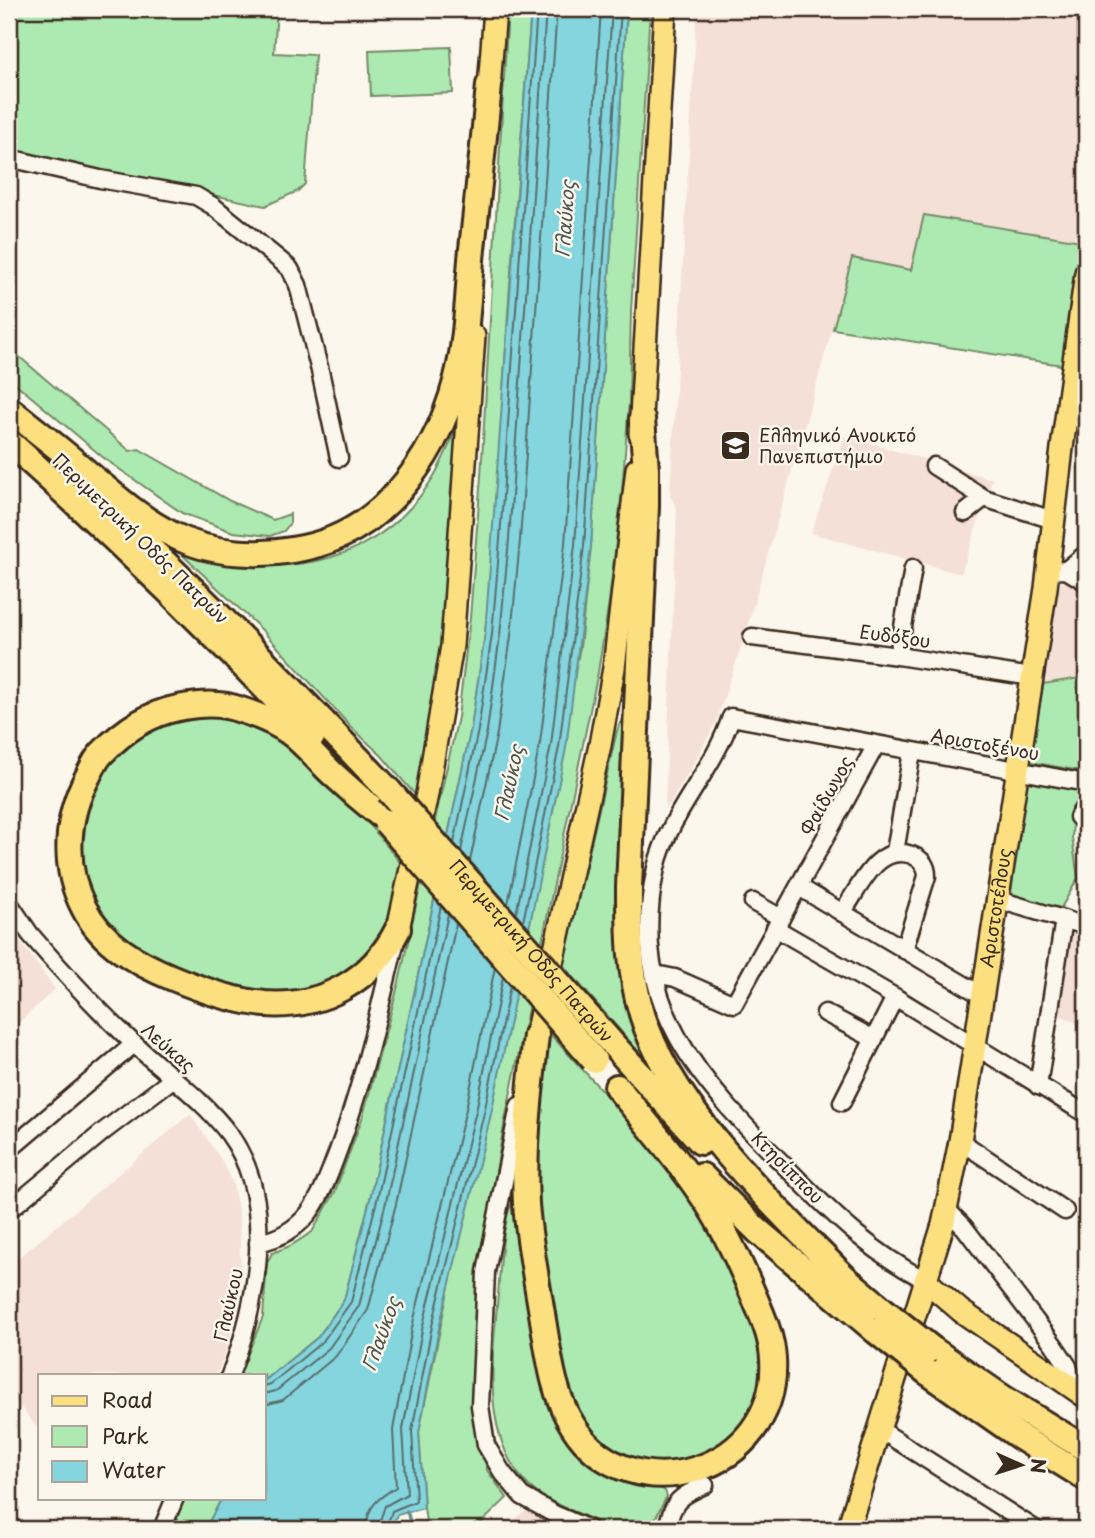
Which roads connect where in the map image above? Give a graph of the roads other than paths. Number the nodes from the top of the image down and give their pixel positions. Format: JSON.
{"nodes":[{"id":1,"x":495,"y":9,"type":"edge"},
{"id":2,"x":665,"y":9,"type":"edge"},
{"id":3,"x":489,"y":85,"type":"junction"},
{"id":4,"x":9,"y":158,"type":"edge"},
{"id":5,"x":1086,"y":273,"type":"edge"},
{"id":6,"x":9,"y":410,"type":"edge"},
{"id":7,"x":1076,"y":418,"type":"edge"},
{"id":8,"x":642,"y":419,"type":"junction"},
{"id":9,"x":9,"y":442,"type":"edge"},
{"id":10,"x":339,"y":458,"type":"dead end"},
{"id":11,"x":934,"y":466,"type":"dead end"},
{"id":12,"x":984,"y":499,"type":"junction"},
{"id":13,"x":965,"y":513,"type":"dead end"},
{"id":14,"x":1053,"y":520,"type":"junction"},
{"id":15,"x":1086,"y":555,"type":"edge"},
{"id":16,"x":913,"y":568,"type":"dead end"},
{"id":17,"x":1057,"y":570,"type":"junction"},
{"id":18,"x":1086,"y":582,"type":"edge"},
{"id":19,"x":752,"y":637,"type":"dead end"},
{"id":20,"x":898,"y":656,"type":"junction"},
{"id":21,"x":1032,"y":677,"type":"junction"},
{"id":22,"x":876,"y":745,"type":"junction"},
{"id":23,"x":912,"y":752,"type":"junction"},
{"id":24,"x":1018,"y":770,"type":"junction"},
{"id":25,"x":1086,"y":783,"type":"edge"},
{"id":26,"x":382,"y":818,"type":"junction"},
{"id":27,"x":666,"y":838,"type":"joint"},
{"id":28,"x":895,"y":852,"type":"junction"},
{"id":29,"x":799,"y":887,"type":"junction"},
{"id":30,"x":999,"y":900,"type":"junction"},
{"id":31,"x":752,"y":902,"type":"dead end"},
{"id":32,"x":9,"y":903,"type":"edge"},
{"id":33,"x":842,"y":913,"type":"junction"},
{"id":34,"x":1064,"y":919,"type":"junction"},
{"id":35,"x":778,"y":923,"type":"junction"},
{"id":36,"x":1086,"y":926,"type":"edge"},
{"id":37,"x":398,"y":929,"type":"junction"},
{"id":38,"x":904,"y":950,"type":"junction"},
{"id":39,"x":655,"y":974,"type":"junction"},
{"id":40,"x":983,"y":996,"type":"junction"},
{"id":41,"x":895,"y":997,"type":"junction"},
{"id":42,"x":825,"y":1013,"type":"dead end"},
{"id":43,"x":536,"y":1035,"type":"junction"},
{"id":44,"x":874,"y":1039,"type":"junction"},
{"id":45,"x":134,"y":1044,"type":"junction"},
{"id":46,"x":974,"y":1047,"type":"junction"},
{"id":47,"x":174,"y":1078,"type":"junction"},
{"id":48,"x":1038,"y":1086,"type":"junction"},
{"id":49,"x":617,"y":1087,"type":"junction"},
{"id":50,"x":842,"y":1102,"type":"dead end"},
{"id":51,"x":1086,"y":1115,"type":"edge"},
{"id":52,"x":960,"y":1141,"type":"junction"},
{"id":53,"x":9,"y":1150,"type":"edge"},
{"id":54,"x":9,"y":1210,"type":"edge"},
{"id":55,"x":947,"y":1210,"type":"junction"},
{"id":56,"x":1065,"y":1211,"type":"dead end"},
{"id":57,"x":258,"y":1243,"type":"junction"},
{"id":58,"x":925,"y":1280,"type":"junction"},
{"id":59,"x":848,"y":1281,"type":"junction"},
{"id":60,"x":879,"y":1320,"type":"junction"},
{"id":61,"x":930,"y":1360,"type":"junction"},
{"id":62,"x":230,"y":1374,"type":"edge"},
{"id":63,"x":1080,"y":1393,"type":"edge"},
{"id":64,"x":879,"y":1429,"type":"junction"},
{"id":65,"x":1086,"y":1449,"type":"edge"},
{"id":66,"x":1086,"y":1478,"type":"edge"},
{"id":67,"x":705,"y":1485,"type":"dead end"},
{"id":68,"x":173,"y":1500,"type":"edge"},
{"id":69,"x":162,"y":1529,"type":"edge"},
{"id":70,"x":589,"y":1529,"type":"edge"},
{"id":71,"x":667,"y":1529,"type":"edge"},
{"id":72,"x":848,"y":1529,"type":"edge"},
{"id":73,"x":1035,"y":1529,"type":"edge"}],
"edges":[{"from":1,"to":3,"type":"main road"},
{"from":2,"to":8,"type":"main road"},
{"from":3,"to":6,"type":"highway"},
{"from":3,"to":37,"type":"main road"},
{"from":4,"to":10,"type":"street"},
{"from":5,"to":7,"type":"main road","name":"Αριστοτέλους"},
{"from":6,"to":59,"type":"highway","name":"Περιμετρική Οδός Πατρών","bridge":true},
{"from":7,"to":14,"type":"main road","name":"Αριστοτέλους"},
{"from":8,"to":43,"type":"main road"},
{"from":8,"to":59,"type":"highway"},
{"from":9,"to":26,"type":"highway","name":"Περιμετρική Οδός Πατρών"},
{"from":11,"to":12,"type":"street"},
{"from":12,"to":13,"type":"street"},
{"from":12,"to":14,"type":"street"},
{"from":14,"to":17,"type":"main road","name":"Αριστοτέλους"},
{"from":15,"to":17,"type":"street"},
{"from":16,"to":20,"type":"street"},
{"from":17,"to":18,"type":"street"},
{"from":17,"to":21,"type":"main road","name":"Αριστοτέλους"},
{"from":19,"to":20,"type":"street","name":"Ευδόξου"},
{"from":20,"to":21,"type":"street","name":"Ευδόξου"},
{"from":21,"to":24,"type":"main road","name":"Αριστοτέλους"},
{"from":22,"to":23,"type":"street","name":"Αριστοξένου"},
{"from":22,"to":27,"type":"street","name":"Φαίδωνος"},
{"from":22,"to":29,"type":"street","name":"Φαίδωνος"},
{"from":23,"to":24,"type":"street","name":"Αριστοξένου"},
{"from":23,"to":28,"type":"street"},
{"from":24,"to":25,"type":"street","name":"Αριστοξένου"},
{"from":24,"to":30,"type":"main road","name":"Αριστοτέλους"},
{"from":26,"to":37,"type":"highway"},
{"from":26,"to":49,"type":"highway","name":"Περιμετρική Οδός Πατρών","bridge":true},
{"from":27,"to":39,"type":"street","name":"Κτησίππου"},
{"from":28,"to":33,"type":"street"},
{"from":28,"to":38,"type":"street"},
{"from":29,"to":33,"type":"street"},
{"from":29,"to":35,"type":"street","name":"Φαίδωνος"},
{"from":30,"to":34,"type":"street"},
{"from":30,"to":40,"type":"main road","name":"Αριστοτέλους"},
{"from":31,"to":35,"type":"street"},
{"from":32,"to":45,"type":"street","name":"Λεύκας"},
{"from":33,"to":38,"type":"street"},
{"from":34,"to":36,"type":"street"},
{"from":34,"to":48,"type":"street"},
{"from":35,"to":39,"type":"street","name":"Φαίδωνος"},
{"from":35,"to":41,"type":"street"},
{"from":37,"to":57,"type":"street"},
{"from":38,"to":40,"type":"street"},
{"from":39,"to":58,"type":"street","name":"Κτησίππου"},
{"from":40,"to":46,"type":"main road","name":"Αριστοτέλους"},
{"from":41,"to":44,"type":"street"},
{"from":41,"to":46,"type":"street"},
{"from":42,"to":44,"type":"street"},
{"from":43,"to":49,"type":"highway"},
{"from":43,"to":70,"type":"street"},
{"from":44,"to":50,"type":"street"},
{"from":45,"to":47,"type":"street","name":"Λεύκας"},
{"from":45,"to":53,"type":"street"},
{"from":46,"to":48,"type":"street"},
{"from":46,"to":52,"type":"main road","name":"Αριστοτέλους"},
{"from":47,"to":54,"type":"street"},
{"from":47,"to":57,"type":"street","name":"Λεύκας"},
{"from":48,"to":51,"type":"street"},
{"from":49,"to":60,"type":"highway","name":"Περιμετρική Οδός Πατρών"},
{"from":52,"to":55,"type":"main road","name":"Αριστοτέλους"},
{"from":52,"to":56,"type":"street"},
{"from":55,"to":58,"type":"main road","name":"Αριστοτέλους"},
{"from":55,"to":63,"type":"street"},
{"from":57,"to":62,"type":"street","name":"Γλαύκου"},
{"from":58,"to":63,"type":"main road","name":"Κτησίππου"},
{"from":58,"to":64,"type":"main road","name":"Αριστοτέλους"},
{"from":59,"to":60,"type":"highway","name":"Περιμετρική Οδός Πατρών"},
{"from":60,"to":61,"type":"highway","name":"Περιμετρική Οδός Πατρών","bridge":true},
{"from":61,"to":65,"type":"highway","name":"Περιμετρική Οδός Πατρών"},
{"from":61,"to":66,"type":"highway","name":"Περιμετρική Οδός Πατρών"},
{"from":64,"to":72,"type":"main road","name":"Αριστοτέλους"},
{"from":64,"to":73,"type":"street"},
{"from":67,"to":71,"type":"street"},
{"from":68,"to":69,"type":"street"}]}
